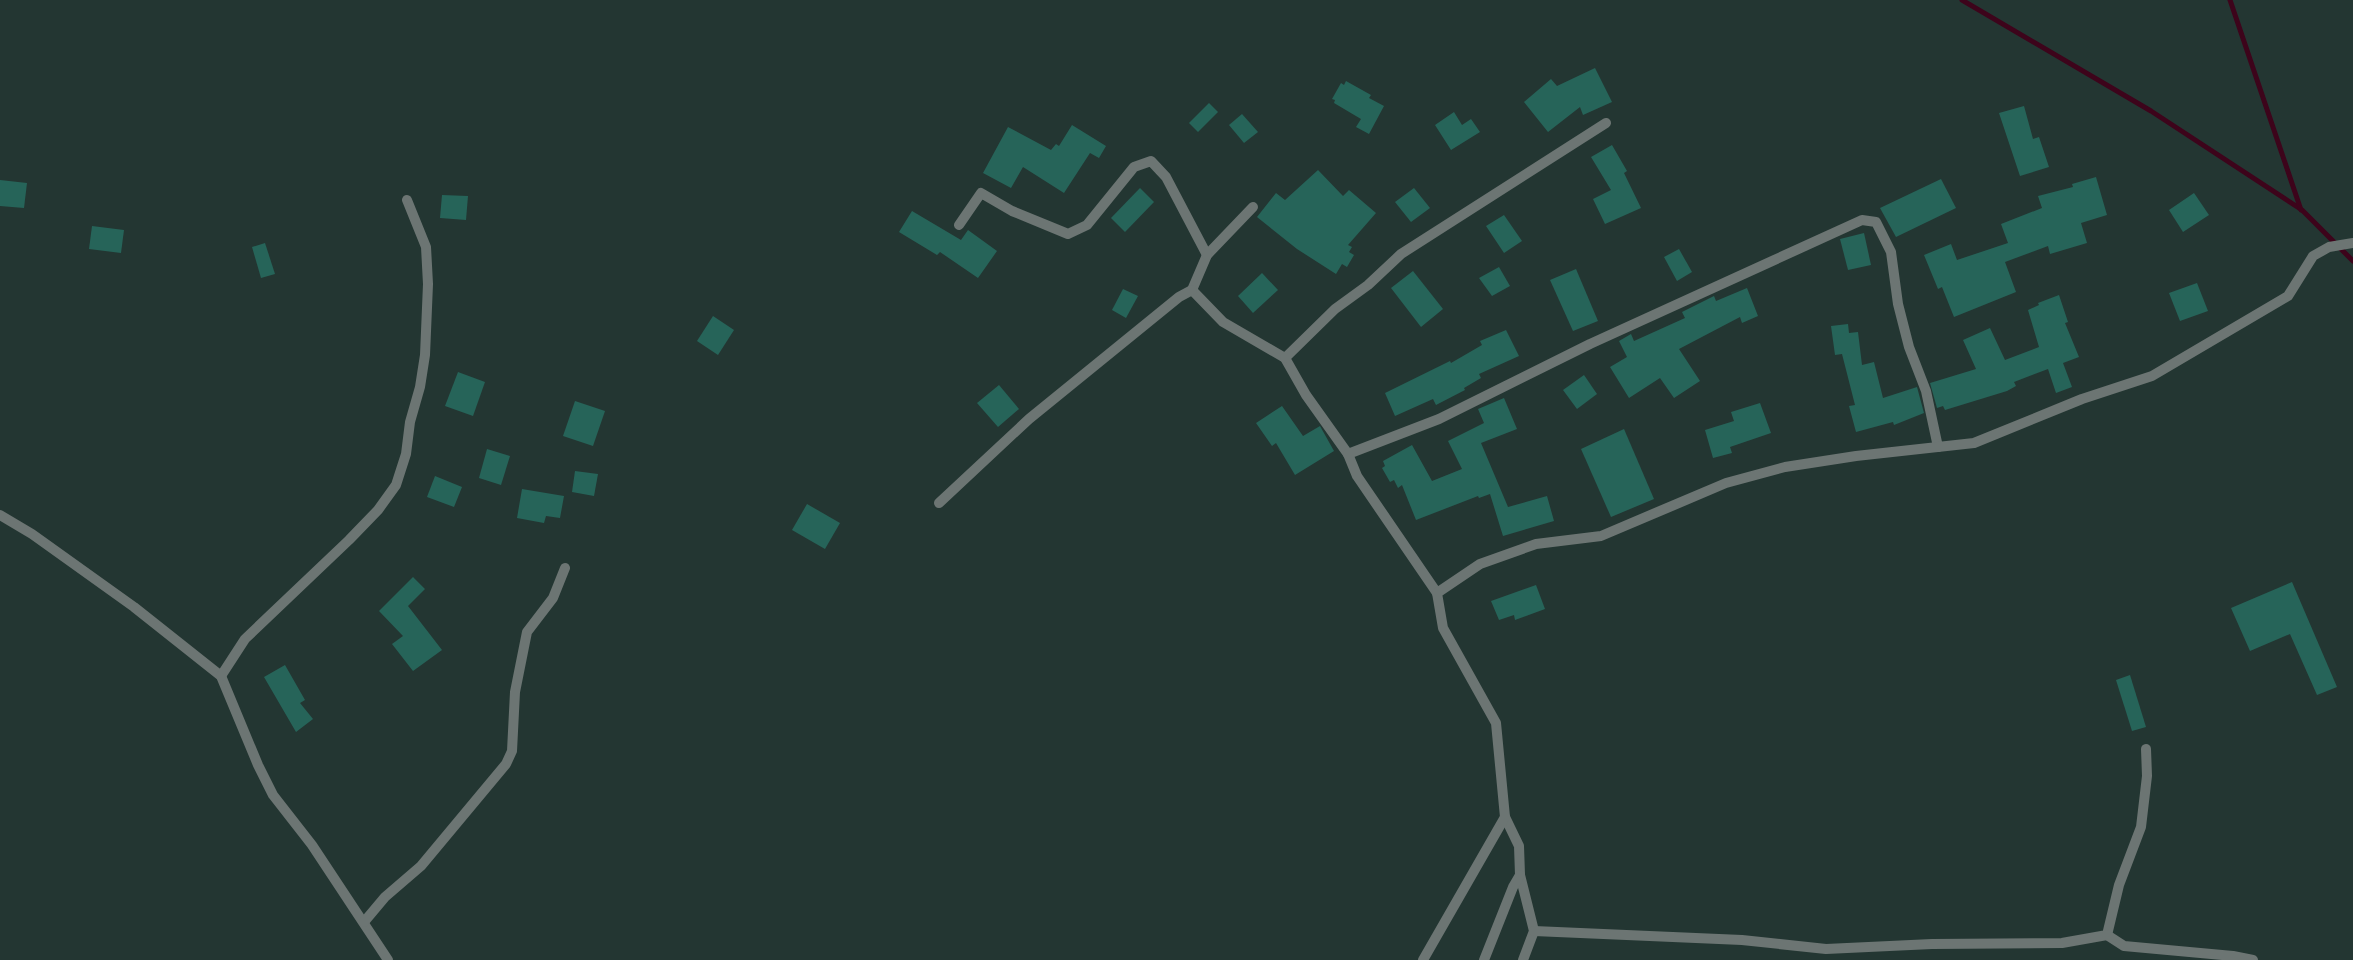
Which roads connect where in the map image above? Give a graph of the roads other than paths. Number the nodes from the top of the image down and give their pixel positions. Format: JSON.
{"nodes":[{"id":1,"x":1606,"y":123,"type":"dead end"},
{"id":2,"x":407,"y":200,"type":"dead end"},
{"id":3,"x":1252,"y":207,"type":"dead end"},
{"id":4,"x":959,"y":225,"type":"dead end"},
{"id":5,"x":2353,"y":243,"type":"edge"},
{"id":6,"x":1207,"y":255,"type":"junction"},
{"id":7,"x":1192,"y":290,"type":"junction"},
{"id":8,"x":1285,"y":358,"type":"junction"},
{"id":9,"x":1938,"y":447,"type":"junction"},
{"id":10,"x":1348,"y":454,"type":"junction"},
{"id":11,"x":939,"y":503,"type":"dead end"},
{"id":12,"x":0,"y":514,"type":"edge"},
{"id":13,"x":565,"y":568,"type":"dead end"},
{"id":14,"x":1437,"y":593,"type":"junction"},
{"id":15,"x":220,"y":676,"type":"junction"},
{"id":16,"x":2146,"y":749,"type":"dead end"},
{"id":17,"x":1505,"y":817,"type":"junction"},
{"id":18,"x":1520,"y":875,"type":"junction"},
{"id":19,"x":364,"y":922,"type":"junction"},
{"id":20,"x":1534,"y":931,"type":"junction"},
{"id":21,"x":2107,"y":935,"type":"junction"},
{"id":22,"x":388,"y":960,"type":"edge"},
{"id":23,"x":1423,"y":960,"type":"edge"},
{"id":24,"x":1484,"y":960,"type":"edge"},
{"id":25,"x":1523,"y":960,"type":"edge"},
{"id":26,"x":2253,"y":960,"type":"edge"}],
"edges":[{"from":1,"to":8,"type":"street"},
{"from":2,"to":15,"type":"street"},
{"from":3,"to":6,"type":"street"},
{"from":4,"to":6,"type":"street"},
{"from":5,"to":9,"type":"street"},
{"from":6,"to":7,"type":"street"},
{"from":7,"to":8,"type":"street"},
{"from":7,"to":11,"type":"street"},
{"from":8,"to":10,"type":"street"},
{"from":9,"to":10,"type":"street"},
{"from":9,"to":14,"type":"street"},
{"from":10,"to":14,"type":"street"},
{"from":12,"to":15,"type":"street"},
{"from":13,"to":19,"type":"street"},
{"from":14,"to":17,"type":"street"},
{"from":15,"to":19,"type":"street"},
{"from":16,"to":21,"type":"street"},
{"from":17,"to":18,"type":"street"},
{"from":17,"to":23,"type":"street"},
{"from":18,"to":20,"type":"street"},
{"from":18,"to":24,"type":"street"},
{"from":19,"to":22,"type":"street"},
{"from":20,"to":21,"type":"street"},
{"from":20,"to":25,"type":"street"},
{"from":21,"to":26,"type":"street"}]}
